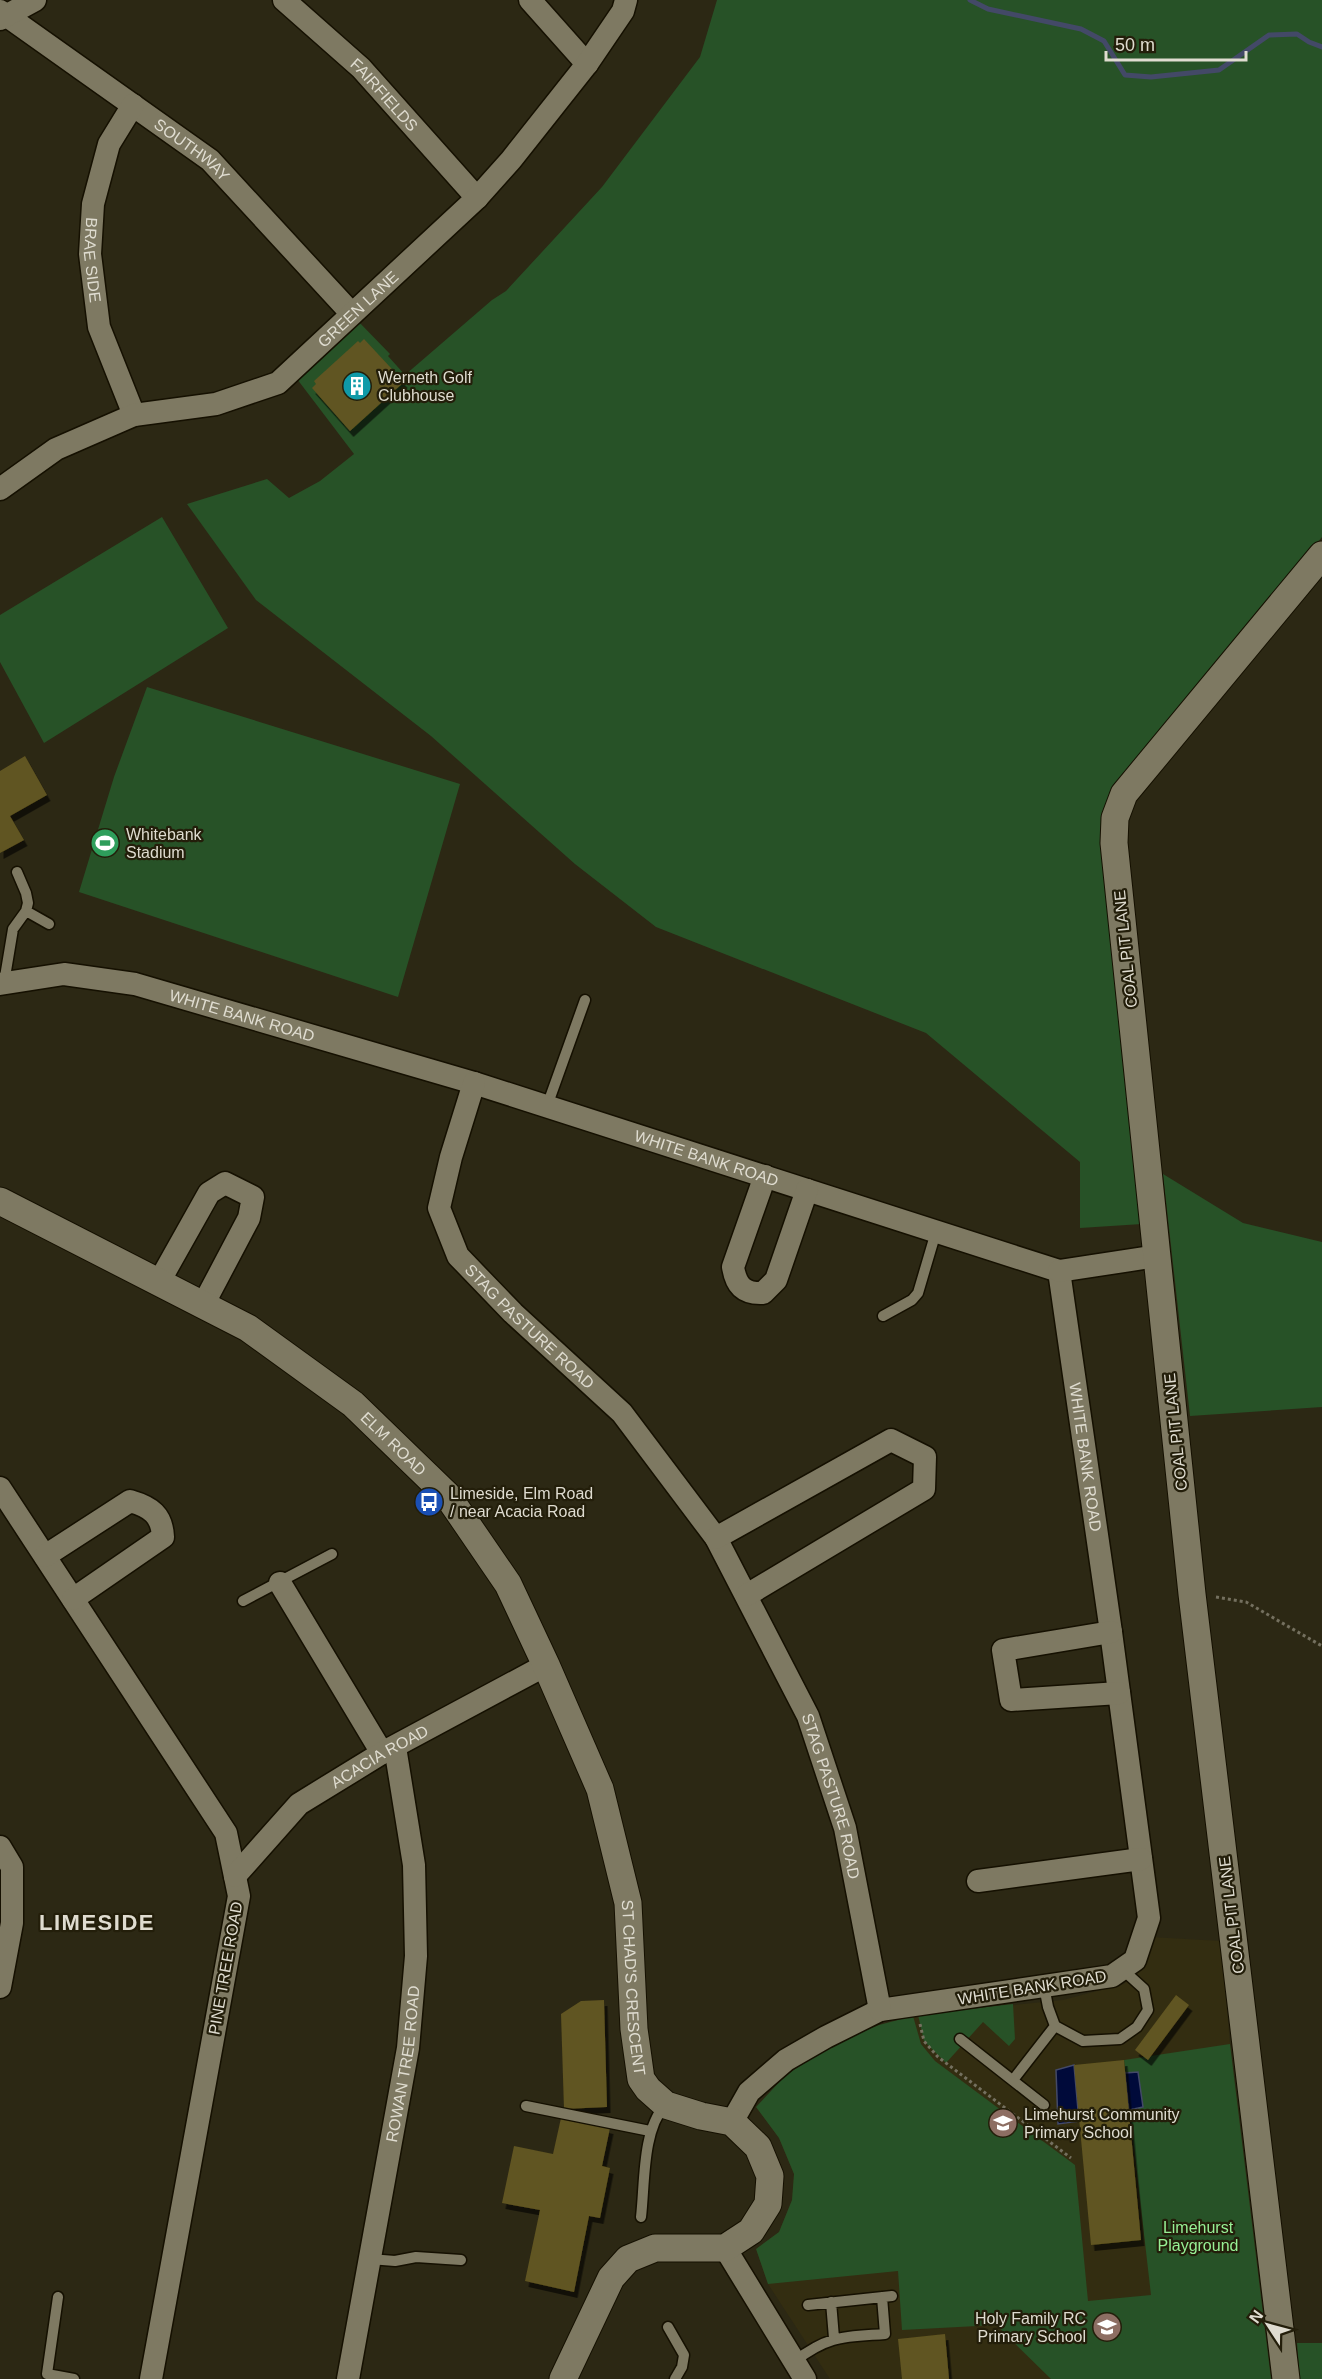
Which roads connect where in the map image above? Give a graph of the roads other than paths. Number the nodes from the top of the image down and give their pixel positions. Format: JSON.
{"nodes":[{"id":1,"x":35,"y":0,"type":"edge"},
{"id":2,"x":284,"y":0,"type":"edge"},
{"id":3,"x":530,"y":0,"type":"edge"},
{"id":4,"x":626,"y":0,"type":"edge"},
{"id":5,"x":2,"y":15,"type":"edge"},
{"id":6,"x":587,"y":64,"type":"junction"},
{"id":7,"x":133,"y":105,"type":"junction"},
{"id":8,"x":477,"y":198,"type":"junction"},
{"id":9,"x":352,"y":314,"type":"junction"},
{"id":10,"x":135,"y":415,"type":"junction"},
{"id":11,"x":0,"y":489,"type":"edge"},
{"id":12,"x":1322,"y":555,"type":"edge"},
{"id":13,"x":17,"y":872,"type":"dead end"},
{"id":14,"x":26,"y":911,"type":"junction"},
{"id":15,"x":49,"y":924,"type":"dead end"},
{"id":16,"x":2,"y":984,"type":"edge"},
{"id":17,"x":585,"y":1000,"type":"dead end"},
{"id":18,"x":474,"y":1083,"type":"junction"},
{"id":19,"x":547,"y":1106,"type":"junction"},
{"id":20,"x":765,"y":1176,"type":"junction"},
{"id":21,"x":807,"y":1190,"type":"junction"},
{"id":22,"x":1,"y":1203,"type":"edge"},
{"id":23,"x":936,"y":1232,"type":"junction"},
{"id":24,"x":1157,"y":1256,"type":"junction"},
{"id":25,"x":1059,"y":1271,"type":"junction"},
{"id":26,"x":159,"y":1282,"type":"junction"},
{"id":27,"x":203,"y":1305,"type":"junction"},
{"id":28,"x":883,"y":1316,"type":"dead end"},
{"id":29,"x":0,"y":1488,"type":"edge"},
{"id":30,"x":716,"y":1538,"type":"junction"},
{"id":31,"x":332,"y":1554,"type":"dead end"},
{"id":32,"x":45,"y":1556,"type":"junction"},
{"id":33,"x":280,"y":1583,"type":"junction"},
{"id":34,"x":747,"y":1595,"type":"junction"},
{"id":35,"x":73,"y":1599,"type":"junction"},
{"id":36,"x":243,"y":1601,"type":"dead end"},
{"id":37,"x":1111,"y":1632,"type":"junction"},
{"id":38,"x":546,"y":1665,"type":"junction"},
{"id":39,"x":1119,"y":1693,"type":"junction"},
{"id":40,"x":388,"y":1750,"type":"junction"},
{"id":41,"x":0,"y":1847,"type":"edge"},
{"id":42,"x":1141,"y":1859,"type":"junction"},
{"id":43,"x":235,"y":1876,"type":"junction"},
{"id":44,"x":978,"y":1881,"type":"dead end"},
{"id":45,"x":6,"y":1924,"type":"edge"},
{"id":46,"x":1122,"y":1969,"type":"junction"},
{"id":47,"x":1044,"y":1986,"type":"junction"},
{"id":48,"x":0,"y":1987,"type":"edge"},
{"id":49,"x":880,"y":2010,"type":"junction"},
{"id":50,"x":1055,"y":2026,"type":"junction"},
{"id":51,"x":960,"y":2039,"type":"dead end"},
{"id":52,"x":1013,"y":2080,"type":"junction"},
{"id":53,"x":666,"y":2105,"type":"junction"},
{"id":54,"x":1044,"y":2105,"type":"dead end"},
{"id":55,"x":526,"y":2106,"type":"dead end"},
{"id":56,"x":732,"y":2122,"type":"junction"},
{"id":57,"x":650,"y":2131,"type":"junction"},
{"id":58,"x":641,"y":2217,"type":"dead end"},
{"id":59,"x":724,"y":2248,"type":"junction"},
{"id":60,"x":370,"y":2259,"type":"junction"},
{"id":61,"x":461,"y":2260,"type":"dead end"},
{"id":62,"x":58,"y":2297,"type":"dead end"},
{"id":63,"x":831,"y":2302,"type":"junction"},
{"id":64,"x":808,"y":2305,"type":"dead end"},
{"id":65,"x":668,"y":2327,"type":"dead end"},
{"id":66,"x":834,"y":2338,"type":"junction"},
{"id":67,"x":800,"y":2370,"type":"edge"},
{"id":68,"x":74,"y":2379,"type":"edge"},
{"id":69,"x":151,"y":2379,"type":"edge"},
{"id":70,"x":348,"y":2379,"type":"edge"},
{"id":71,"x":563,"y":2379,"type":"edge"},
{"id":72,"x":675,"y":2379,"type":"edge"},
{"id":73,"x":1286,"y":2379,"type":"edge"}],
"edges":[{"from":1,"to":5,"type":"street"},
{"from":2,"to":8,"type":"street","name":"FAIRFIELDS"},
{"from":3,"to":6,"type":"street"},
{"from":4,"to":6,"type":"street","name":"GREEN LANE"},
{"from":5,"to":7,"type":"street","name":"SOUTHWAY"},
{"from":6,"to":8,"type":"street","name":"GREEN LANE"},
{"from":7,"to":9,"type":"street","name":"SOUTHWAY"},
{"from":7,"to":10,"type":"street","name":"BRAE SIDE"},
{"from":8,"to":9,"type":"street","name":"GREEN LANE"},
{"from":9,"to":10,"type":"street","name":"GREEN LANE"},
{"from":10,"to":11,"type":"street","name":"GREEN LANE"},
{"from":12,"to":24,"type":"street","name":"COAL PIT LANE"},
{"from":13,"to":14,"type":"lane"},
{"from":14,"to":15,"type":"lane"},
{"from":14,"to":16,"type":"lane"},
{"from":16,"to":18,"type":"street","name":"WHITE BANK ROAD"},
{"from":17,"to":19,"type":"lane"},
{"from":18,"to":19,"type":"street","name":"WHITE BANK ROAD"},
{"from":18,"to":30,"type":"street","name":"STAG PASTURE ROAD"},
{"from":19,"to":20,"type":"street","name":"WHITE BANK ROAD"},
{"from":20,"to":21,"type":"street","name":"WHITE BANK ROAD"},
{"from":20,"to":21,"type":"street"},
{"from":21,"to":23,"type":"street","name":"WHITE BANK ROAD"},
{"from":22,"to":26,"type":"street","name":"ELM ROAD"},
{"from":23,"to":25,"type":"street","name":"WHITE BANK ROAD"},
{"from":23,"to":28,"type":"lane"},
{"from":24,"to":25,"type":"street"},
{"from":24,"to":73,"type":"street","name":"COAL PIT LANE"},
{"from":25,"to":37,"type":"street","name":"WHITE BANK ROAD"},
{"from":26,"to":27,"type":"street","name":"ELM ROAD"},
{"from":26,"to":27,"type":"street"},
{"from":27,"to":38,"type":"street","name":"ELM ROAD"},
{"from":29,"to":32,"type":"street","name":"PINE TREE ROAD"},
{"from":30,"to":34,"type":"street","name":"STAG PASTURE ROAD"},
{"from":30,"to":34,"type":"street"},
{"from":31,"to":33,"type":"lane"},
{"from":32,"to":35,"type":"street","name":"PINE TREE ROAD"},
{"from":32,"to":35,"type":"street"},
{"from":33,"to":36,"type":"lane"},
{"from":33,"to":40,"type":"street"},
{"from":34,"to":49,"type":"street","name":"STAG PASTURE ROAD"},
{"from":35,"to":43,"type":"street","name":"PINE TREE ROAD"},
{"from":37,"to":39,"type":"street","name":"WHITE BANK ROAD"},
{"from":37,"to":39,"type":"street"},
{"from":38,"to":40,"type":"street","name":"ACACIA ROAD"},
{"from":38,"to":53,"type":"street","name":"ST CHAD'S CRESCENT"},
{"from":39,"to":42,"type":"street","name":"WHITE BANK ROAD"},
{"from":40,"to":43,"type":"street","name":"ACACIA ROAD"},
{"from":40,"to":60,"type":"street","name":"ROWAN TREE ROAD"},
{"from":41,"to":45,"type":"street"},
{"from":42,"to":44,"type":"street"},
{"from":42,"to":46,"type":"street","name":"WHITE BANK ROAD"},
{"from":43,"to":69,"type":"street","name":"PINE TREE ROAD"},
{"from":45,"to":48,"type":"street"},
{"from":46,"to":47,"type":"street","name":"WHITE BANK ROAD"},
{"from":46,"to":50,"type":"lane"},
{"from":47,"to":49,"type":"street","name":"WHITE BANK ROAD"},
{"from":47,"to":50,"type":"lane"},
{"from":49,"to":56,"type":"street","name":"WHITE BANK ROAD"},
{"from":50,"to":52,"type":"lane"},
{"from":51,"to":52,"type":"lane"},
{"from":52,"to":54,"type":"lane"},
{"from":53,"to":56,"type":"street","name":"ST CHAD'S CRESCENT"},
{"from":53,"to":57,"type":"lane"},
{"from":55,"to":57,"type":"lane"},
{"from":56,"to":59,"type":"street"},
{"from":57,"to":58,"type":"lane"},
{"from":59,"to":67,"type":"street"},
{"from":59,"to":71,"type":"street"},
{"from":60,"to":61,"type":"lane"},
{"from":60,"to":70,"type":"street","name":"ROWAN TREE ROAD"},
{"from":62,"to":68,"type":"lane"},
{"from":63,"to":64,"type":"lane"},
{"from":63,"to":66,"type":"lane"},
{"from":63,"to":66,"type":"lane"},
{"from":65,"to":72,"type":"lane"},
{"from":66,"to":67,"type":"lane"}]}
